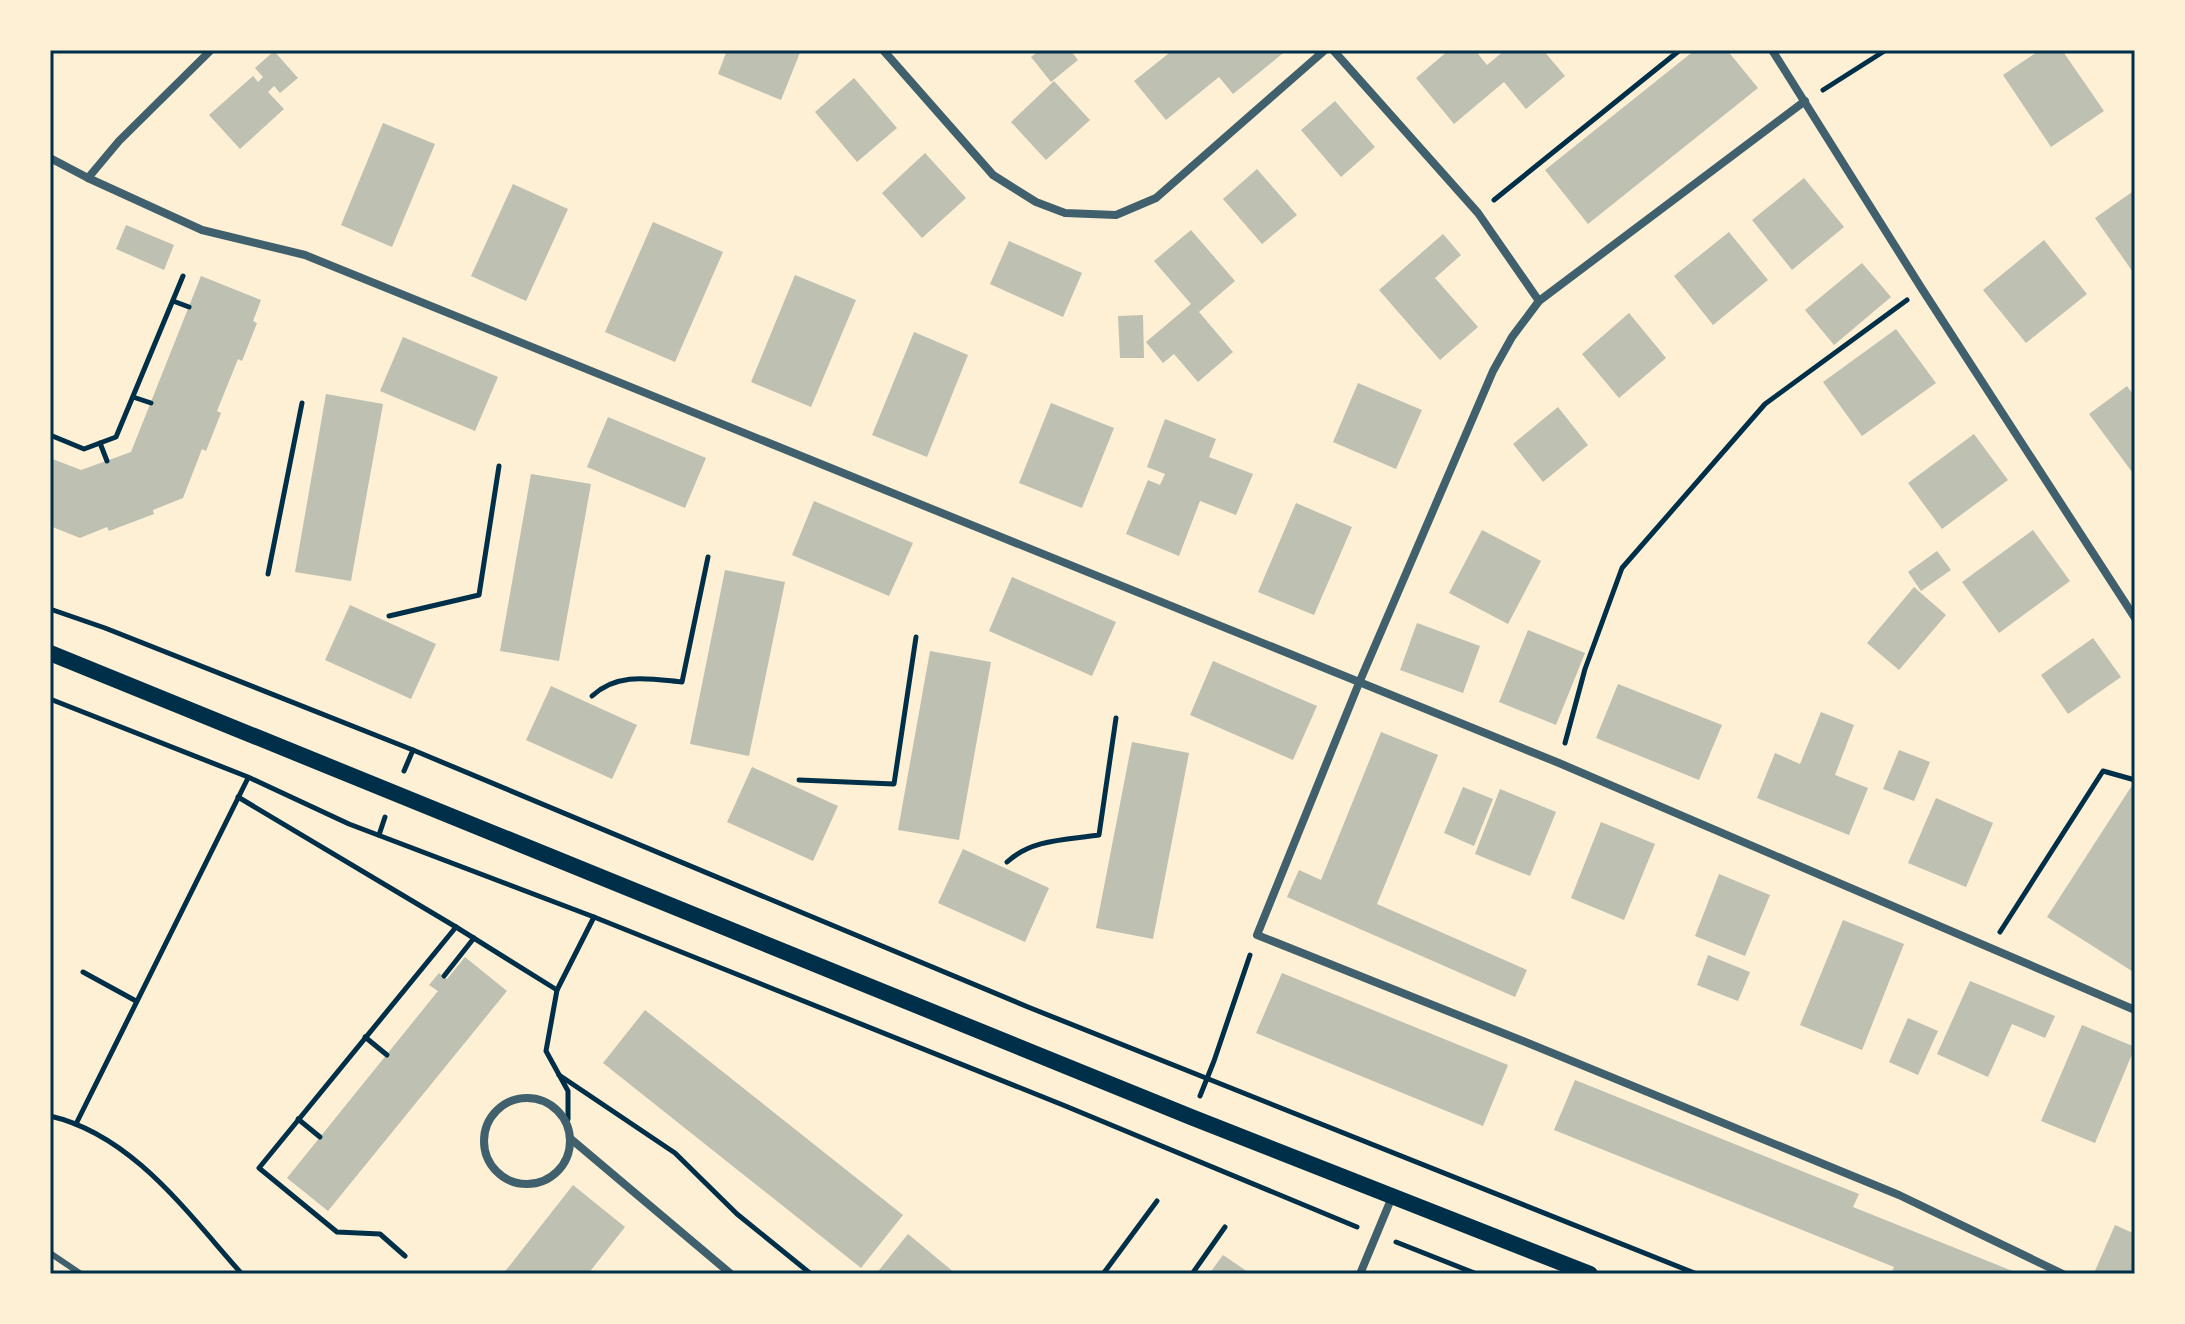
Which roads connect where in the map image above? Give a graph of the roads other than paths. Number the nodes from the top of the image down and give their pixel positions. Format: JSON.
{"nodes":[{"id":1,"x":211,"y":50,"type":"edge"},
{"id":2,"x":883,"y":50,"type":"edge"},
{"id":3,"x":1325,"y":50,"type":"edge"},
{"id":4,"x":1333,"y":50,"type":"edge"},
{"id":5,"x":1772,"y":50,"type":"edge"},
{"id":6,"x":1805,"y":101,"type":"junction"},
{"id":7,"x":50,"y":158,"type":"edge"},
{"id":8,"x":88,"y":178,"type":"junction"},
{"id":9,"x":1539,"y":301,"type":"junction"},
{"id":10,"x":2135,"y":618,"type":"edge"},
{"id":11,"x":50,"y":653,"type":"edge"},
{"id":12,"x":1359,"y":683,"type":"junction"},
{"id":13,"x":2135,"y":1010,"type":"edge"},
{"id":14,"x":571,"y":1139,"type":"junction"},
{"id":15,"x":1392,"y":1197,"type":"junction"},
{"id":16,"x":50,"y":1253,"type":"edge"},
{"id":17,"x":81,"y":1274,"type":"edge"},
{"id":18,"x":731,"y":1274,"type":"edge"},
{"id":19,"x":1360,"y":1274,"type":"edge"},
{"id":20,"x":1590,"y":1274,"type":"edge"},
{"id":21,"x":2063,"y":1274,"type":"edge"}],
"edges":[{"from":1,"to":8,"type":"street"},
{"from":2,"to":3,"type":"street"},
{"from":4,"to":9,"type":"street"},
{"from":5,"to":6,"type":"street"},
{"from":6,"to":9,"type":"street"},
{"from":6,"to":10,"type":"street"},
{"from":7,"to":8,"type":"street"},
{"from":8,"to":12,"type":"street"},
{"from":9,"to":12,"type":"street"},
{"from":11,"to":15,"type":"main road"},
{"from":12,"to":13,"type":"street"},
{"from":12,"to":21,"type":"street"},
{"from":14,"to":14,"type":"street"},
{"from":14,"to":18,"type":"street"},
{"from":15,"to":19,"type":"street"},
{"from":15,"to":20,"type":"main road"},
{"from":16,"to":17,"type":"lane"}]}
